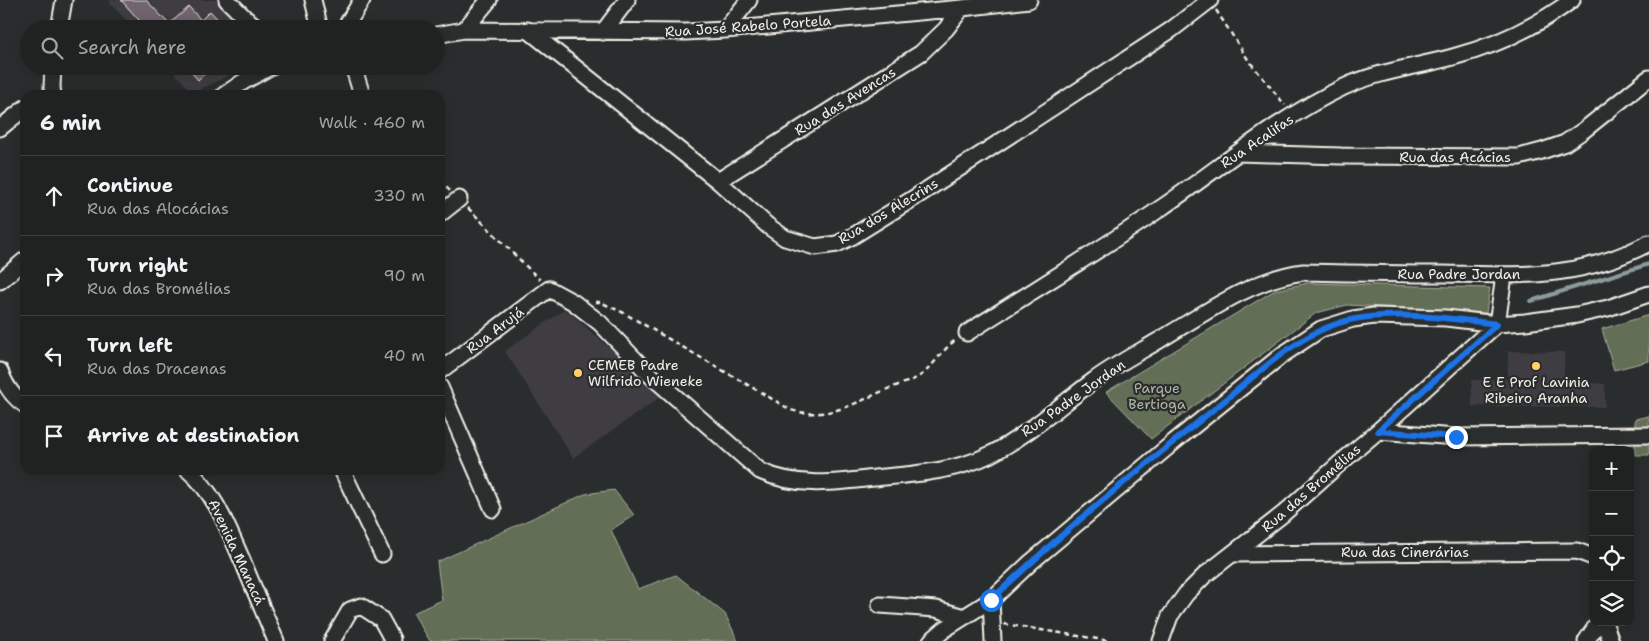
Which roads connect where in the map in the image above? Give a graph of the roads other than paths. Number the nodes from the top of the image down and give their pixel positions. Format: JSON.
{"nodes":[{"id":1,"x":64,"y":0,"type":"edge"},
{"id":2,"x":227,"y":0,"type":"edge"},
{"id":3,"x":313,"y":0,"type":"edge"},
{"id":4,"x":362,"y":0,"type":"edge"},
{"id":5,"x":490,"y":0,"type":"edge"},
{"id":6,"x":627,"y":0,"type":"edge"},
{"id":7,"x":749,"y":0,"type":"edge"},
{"id":8,"x":1029,"y":0,"type":"edge"},
{"id":9,"x":1210,"y":0,"type":"edge"},
{"id":10,"x":1572,"y":0,"type":"edge"},
{"id":11,"x":962,"y":8,"type":"junction"},
{"id":12,"x":61,"y":20,"type":"edge"},
{"id":13,"x":247,"y":20,"type":"edge"},
{"id":14,"x":318,"y":20,"type":"edge"},
{"id":15,"x":350,"y":20,"type":"edge"},
{"id":16,"x":464,"y":30,"type":"junction"},
{"id":17,"x":528,"y":30,"type":"junction"},
{"id":18,"x":725,"y":30,"type":"junction"},
{"id":19,"x":603,"y":32,"type":"junction"},
{"id":20,"x":445,"y":33,"type":"edge"},
{"id":21,"x":52,"y":75,"type":"edge"},
{"id":22,"x":256,"y":75,"type":"edge"},
{"id":23,"x":356,"y":75,"type":"edge"},
{"id":24,"x":1649,"y":78,"type":"edge"},
{"id":25,"x":49,"y":90,"type":"edge"},
{"id":26,"x":231,"y":90,"type":"edge"},
{"id":27,"x":361,"y":90,"type":"edge"},
{"id":28,"x":20,"y":112,"type":"edge"},
{"id":29,"x":0,"y":128,"type":"edge"},
{"id":30,"x":1237,"y":153,"type":"junction"},
{"id":31,"x":718,"y":181,"type":"junction"},
{"id":32,"x":459,"y":199,"type":"road end"},
{"id":33,"x":445,"y":210,"type":"edge"},
{"id":34,"x":1649,"y":243,"type":"edge"},
{"id":35,"x":20,"y":264,"type":"edge"},
{"id":36,"x":1504,"y":276,"type":"junction"},
{"id":37,"x":0,"y":281,"type":"edge"},
{"id":38,"x":549,"y":289,"type":"joint"},
{"id":39,"x":1649,"y":294,"type":"edge"},
{"id":40,"x":1497,"y":324,"type":"junction"},
{"id":41,"x":967,"y":333,"type":"road end"},
{"id":42,"x":445,"y":367,"type":"edge"},
{"id":43,"x":0,"y":371,"type":"edge"},
{"id":44,"x":445,"y":399,"type":"edge"},
{"id":45,"x":20,"y":402,"type":"edge"},
{"id":46,"x":1378,"y":431,"type":"junction"},
{"id":47,"x":1649,"y":435,"type":"edge"},
{"id":48,"x":194,"y":475,"type":"edge"},
{"id":49,"x":344,"y":475,"type":"edge"},
{"id":50,"x":492,"y":509,"type":"dead end"},
{"id":51,"x":382,"y":554,"type":"dead end"},
{"id":52,"x":1233,"y":554,"type":"junction"},
{"id":53,"x":1589,"y":556,"type":"edge"},
{"id":54,"x":991,"y":600,"type":"junction"},
{"id":55,"x":880,"y":605,"type":"dead end"},
{"id":56,"x":964,"y":617,"type":"junction"},
{"id":57,"x":1596,"y":626,"type":"edge"},
{"id":58,"x":1605,"y":626,"type":"edge"},
{"id":59,"x":392,"y":639,"type":"dead end"},
{"id":60,"x":276,"y":641,"type":"edge"},
{"id":61,"x":332,"y":641,"type":"edge"},
{"id":62,"x":931,"y":641,"type":"edge"},
{"id":63,"x":993,"y":641,"type":"edge"},
{"id":64,"x":1161,"y":641,"type":"edge"},
{"id":65,"x":1586,"y":641,"type":"edge"},
{"id":66,"x":1611,"y":641,"type":"edge"}],
"edges":[{"from":1,"to":12,"type":"street"},
{"from":2,"to":13,"type":"street"},
{"from":3,"to":14,"type":"street"},
{"from":4,"to":15,"type":"street"},
{"from":5,"to":16,"type":"street"},
{"from":6,"to":19,"type":"street"},
{"from":7,"to":18,"type":"street"},
{"from":8,"to":11,"type":"street","name":"Rua José Rabelo Portela"},
{"from":9,"to":31,"type":"street","name":"Rua dos Alecrins"},
{"from":10,"to":30,"type":"street","name":"Rua Acalifas"},
{"from":11,"to":18,"type":"street","name":"Rua José Rabelo Portela"},
{"from":11,"to":31,"type":"street","name":"Rua das Avencas"},
{"from":16,"to":17,"type":"street","name":"Rua José Rabelo Portela"},
{"from":16,"to":20,"type":"street","name":"Rua José Rabelo Portela"},
{"from":17,"to":19,"type":"street","name":"Rua José Rabelo Portela"},
{"from":17,"to":31,"type":"street","name":"Rua dos Alecrins"},
{"from":18,"to":19,"type":"street","name":"Rua José Rabelo Portela"},
{"from":21,"to":25,"type":"street"},
{"from":22,"to":26,"type":"street"},
{"from":23,"to":27,"type":"street"},
{"from":24,"to":30,"type":"street","name":"Rua das Acácias"},
{"from":28,"to":29,"type":"street"},
{"from":30,"to":41,"type":"street","name":"Rua Acalifas"},
{"from":32,"to":33,"type":"street"},
{"from":34,"to":36,"type":"street","name":"Rua Padre Jordan"},
{"from":35,"to":37,"type":"street"},
{"from":36,"to":38,"type":"street","name":"Rua Padre Jordan"},
{"from":36,"to":40,"type":"street"},
{"from":38,"to":42,"type":"street","name":"Rua Arujá"},
{"from":39,"to":40,"type":"street"},
{"from":40,"to":46,"type":"street","name":"Rua das Bromélias"},
{"from":40,"to":54,"type":"street"},
{"from":43,"to":45,"type":"street"},
{"from":44,"to":50,"type":"street"},
{"from":46,"to":47,"type":"street"},
{"from":46,"to":52,"type":"street","name":"Rua das Bromélias"},
{"from":48,"to":60,"type":"street","name":"Avenida Manacá"},
{"from":49,"to":51,"type":"street"},
{"from":52,"to":53,"type":"street","name":"Rua das Cinerárias"},
{"from":52,"to":64,"type":"street","name":"Rua das Bromélias"},
{"from":54,"to":56,"type":"street"},
{"from":54,"to":63,"type":"street"},
{"from":55,"to":56,"type":"street"},
{"from":56,"to":62,"type":"street"},
{"from":57,"to":65,"type":"street"},
{"from":58,"to":66,"type":"street"},
{"from":59,"to":61,"type":"street"}]}
